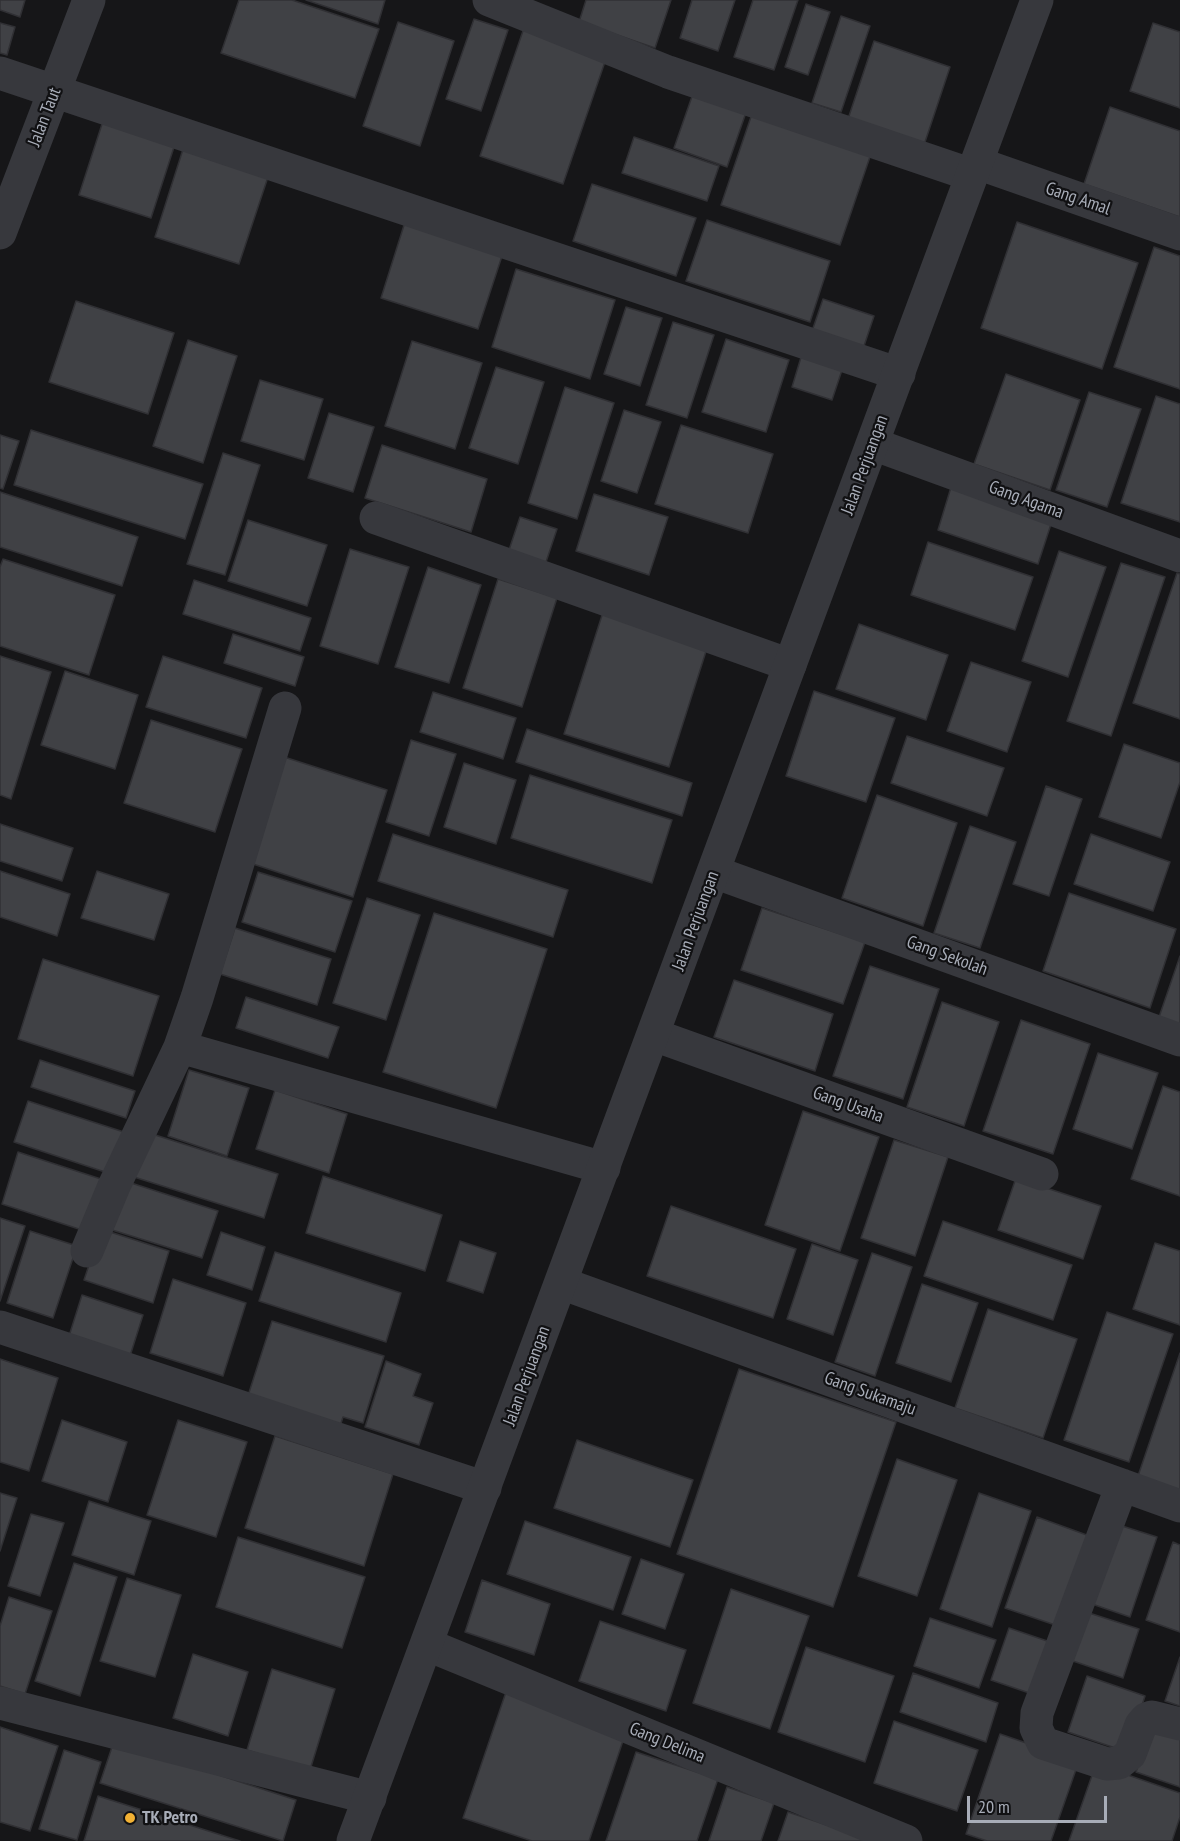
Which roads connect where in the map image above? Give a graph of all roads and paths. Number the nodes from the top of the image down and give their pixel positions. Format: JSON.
{"nodes":[{"id":1,"x":89,"y":0,"type":"edge"},
{"id":2,"x":489,"y":0,"type":"edge"},
{"id":3,"x":1037,"y":0,"type":"edge"},
{"id":4,"x":0,"y":73,"type":"edge"},
{"id":5,"x":56,"y":90,"type":"junction"},
{"id":6,"x":975,"y":169,"type":"junction"},
{"id":7,"x":0,"y":232,"type":"edge"},
{"id":8,"x":1180,"y":234,"type":"edge"},
{"id":9,"x":899,"y":374,"type":"junction"},
{"id":10,"x":873,"y":444,"type":"junction"},
{"id":11,"x":376,"y":518,"type":"dead end"},
{"id":12,"x":1180,"y":556,"type":"edge"},
{"id":13,"x":790,"y":665,"type":"junction"},
{"id":14,"x":285,"y":708,"type":"dead end"},
{"id":15,"x":714,"y":872,"type":"junction"},
{"id":16,"x":654,"y":1035,"type":"junction"},
{"id":17,"x":1180,"y":1040,"type":"edge"},
{"id":18,"x":180,"y":1047,"type":"junction"},
{"id":19,"x":604,"y":1168,"type":"junction"},
{"id":20,"x":1042,"y":1174,"type":"dead end"},
{"id":21,"x":87,"y":1251,"type":"dead end"},
{"id":22,"x":561,"y":1283,"type":"junction"},
{"id":23,"x":0,"y":1327,"type":"edge"},
{"id":24,"x":1122,"y":1485,"type":"junction"},
{"id":25,"x":485,"y":1488,"type":"junction"},
{"id":26,"x":1180,"y":1506,"type":"edge"},
{"id":27,"x":428,"y":1645,"type":"junction"},
{"id":28,"x":0,"y":1703,"type":"edge"},
{"id":29,"x":1180,"y":1724,"type":"edge"},
{"id":30,"x":370,"y":1798,"type":"junction"},
{"id":31,"x":353,"y":1841,"type":"edge"},
{"id":32,"x":906,"y":1841,"type":"edge"}],
"edges":[{"from":1,"to":5,"type":"street","name":"Jalan Taut"},
{"from":2,"to":6,"type":"street","name":"Gang Amal"},
{"from":3,"to":6,"type":"street","name":"Jalan Perjuangan"},
{"from":4,"to":5,"type":"street"},
{"from":5,"to":7,"type":"street","name":"Jalan Taut"},
{"from":5,"to":9,"type":"street"},
{"from":6,"to":8,"type":"street","name":"Gang Amal"},
{"from":6,"to":9,"type":"street","name":"Jalan Perjuangan"},
{"from":9,"to":10,"type":"street","name":"Jalan Perjuangan"},
{"from":10,"to":12,"type":"street","name":"Gang Agama"},
{"from":10,"to":13,"type":"street","name":"Jalan Perjuangan"},
{"from":11,"to":13,"type":"street"},
{"from":13,"to":15,"type":"street","name":"Jalan Perjuangan"},
{"from":14,"to":18,"type":"street"},
{"from":15,"to":16,"type":"street","name":"Jalan Perjuangan"},
{"from":15,"to":17,"type":"street","name":"Gang Sekolah"},
{"from":16,"to":19,"type":"street","name":"Jalan Perjuangan"},
{"from":16,"to":20,"type":"street","name":"Gang Usaha"},
{"from":18,"to":19,"type":"street"},
{"from":18,"to":21,"type":"street"},
{"from":19,"to":22,"type":"street","name":"Jalan Perjuangan"},
{"from":22,"to":24,"type":"street","name":"Gang Sukamaju"},
{"from":22,"to":25,"type":"street","name":"Jalan Perjuangan"},
{"from":23,"to":25,"type":"street"},
{"from":24,"to":26,"type":"street","name":"Gang Sukamaju"},
{"from":24,"to":29,"type":"street"},
{"from":25,"to":27,"type":"street","name":"Jalan Perjuangan"},
{"from":27,"to":30,"type":"street","name":"Jalan Perjuangan"},
{"from":27,"to":32,"type":"street","name":"Gang Delima"},
{"from":28,"to":30,"type":"street"},
{"from":30,"to":31,"type":"street","name":"Jalan Perjuangan"}]}
